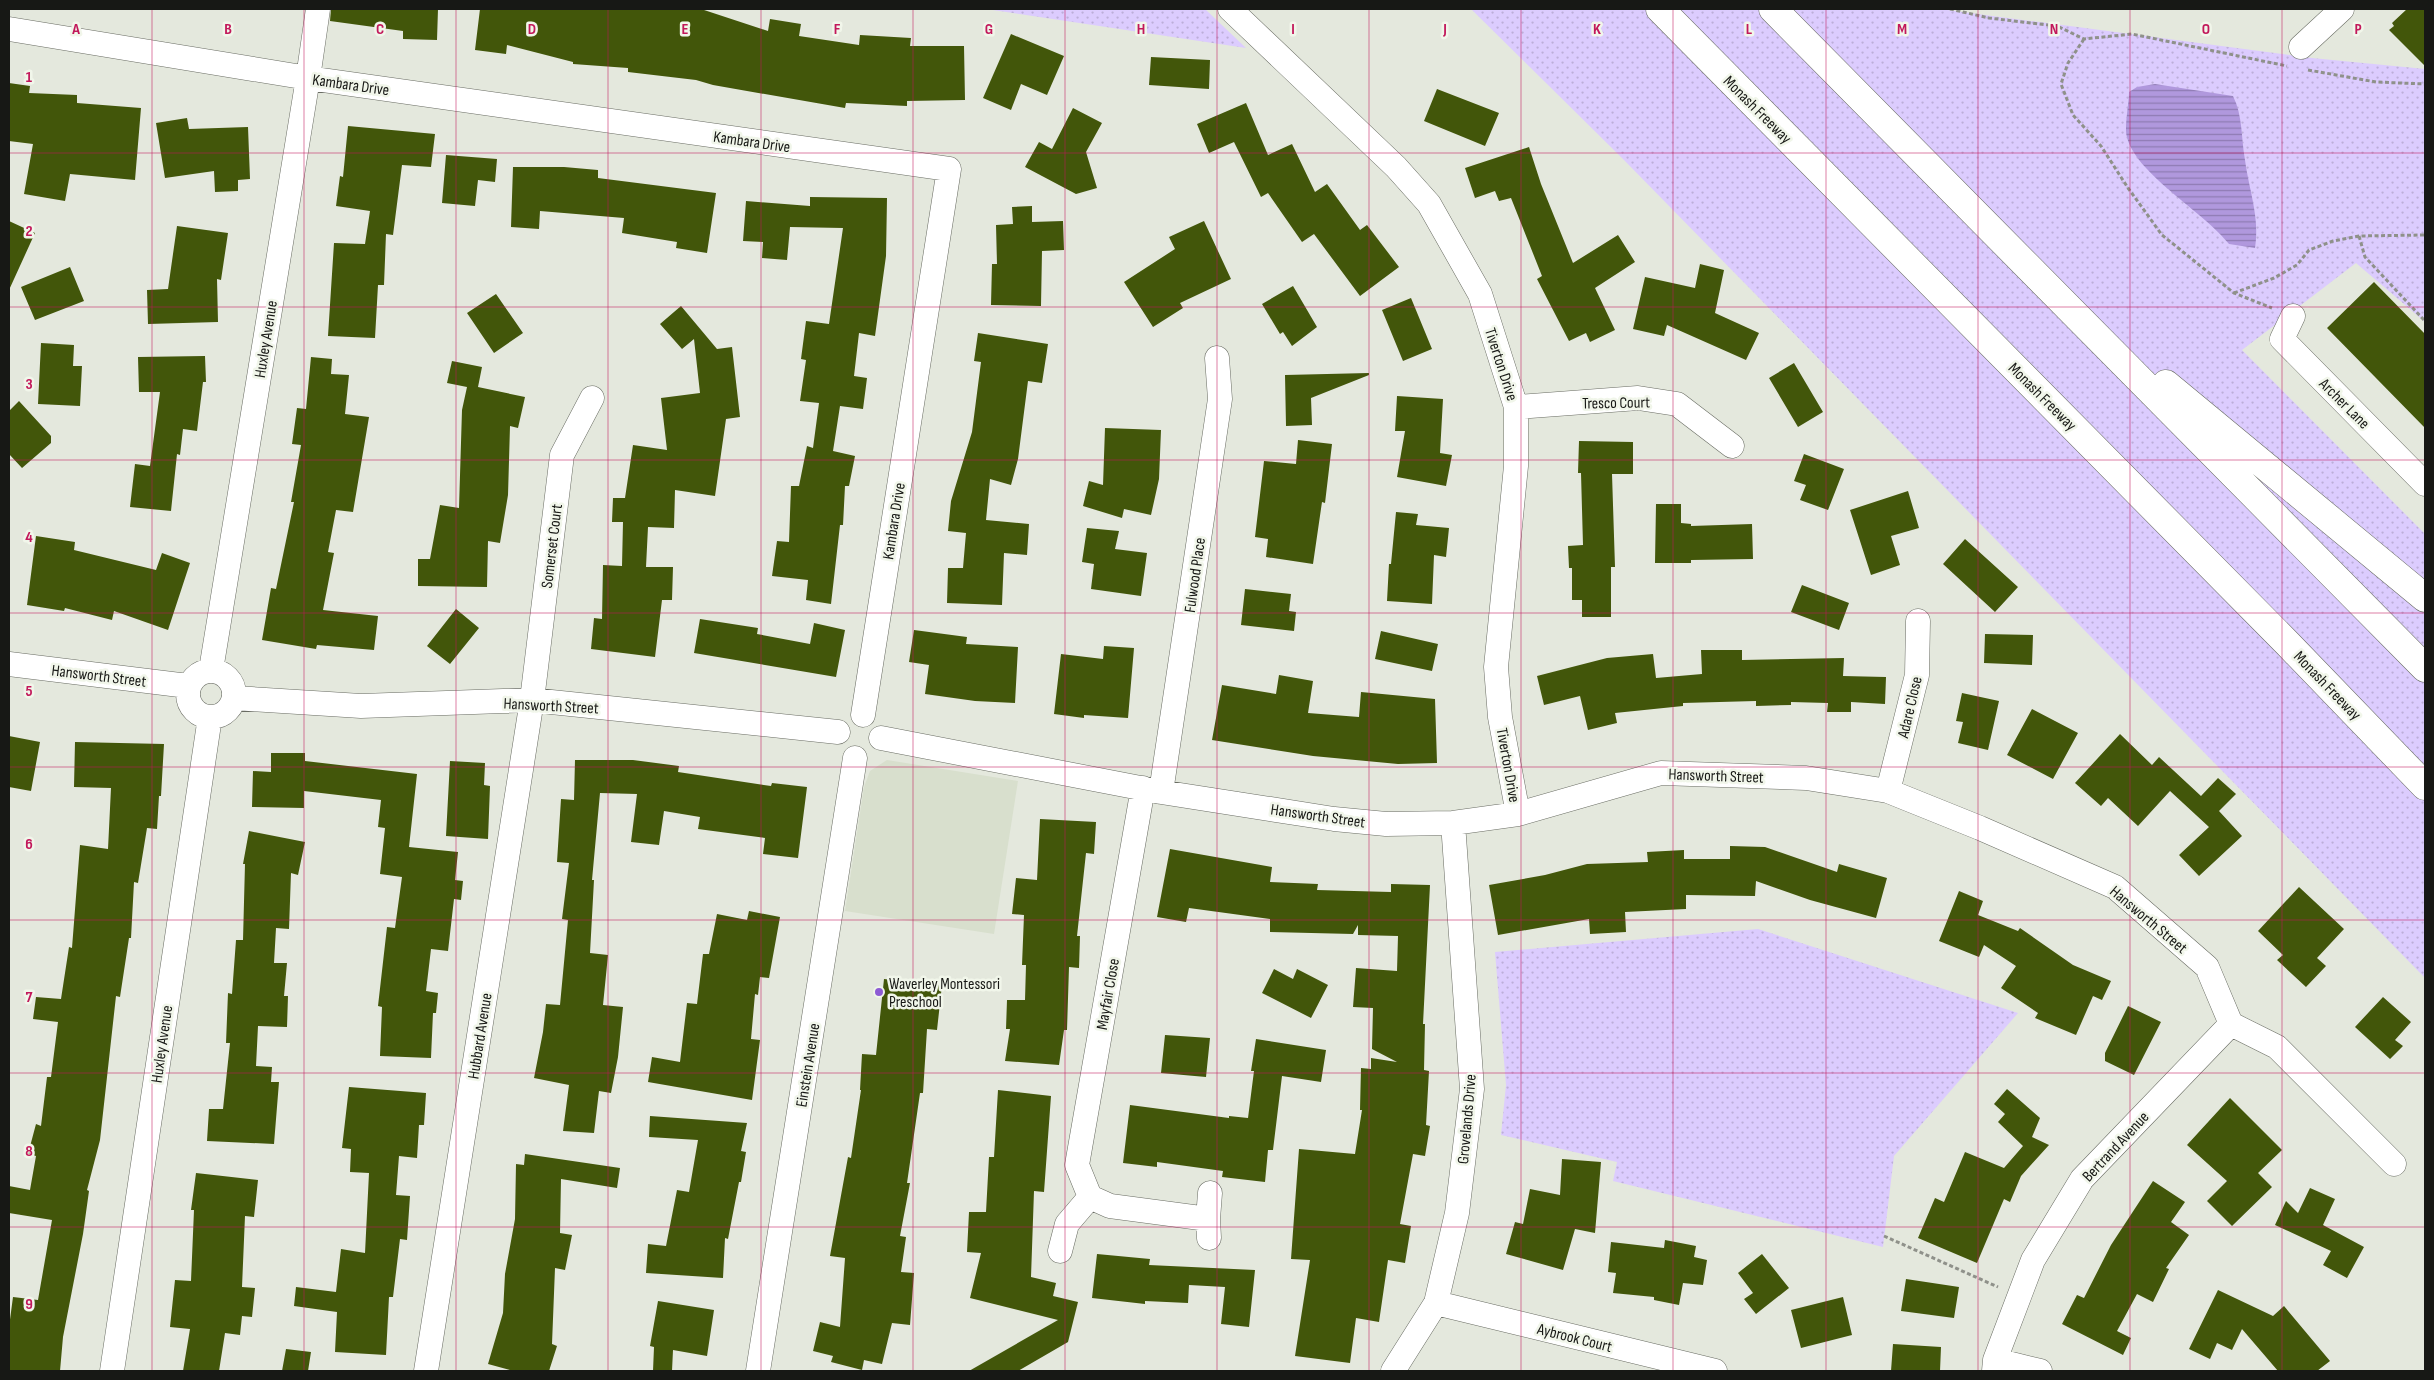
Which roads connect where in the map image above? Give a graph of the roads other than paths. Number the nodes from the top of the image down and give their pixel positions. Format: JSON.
{"nodes":[{"id":1,"x":318,"y":9,"type":"edge"},
{"id":2,"x":1230,"y":9,"type":"edge"},
{"id":3,"x":1660,"y":9,"type":"edge"},
{"id":4,"x":1772,"y":9,"type":"edge"},
{"id":5,"x":2342,"y":9,"type":"edge"},
{"id":6,"x":9,"y":29,"type":"edge"},
{"id":7,"x":2296,"y":60,"type":"road end"},
{"id":8,"x":308,"y":78,"type":"junction"},
{"id":9,"x":2054,"y":293,"type":"junction"},
{"id":10,"x":2293,"y":316,"type":"road end"},
{"id":11,"x":1217,"y":358,"type":"dead end"},
{"id":12,"x":592,"y":398,"type":"dead end"},
{"id":13,"x":1516,"y":407,"type":"junction"},
{"id":14,"x":1732,"y":446,"type":"dead end"},
{"id":15,"x":2425,"y":484,"type":"edge"},
{"id":16,"x":2425,"y":598,"type":"edge"},
{"id":17,"x":1918,"y":621,"type":"dead end"},
{"id":18,"x":9,"y":664,"type":"edge"},
{"id":19,"x":2425,"y":668,"type":"edge"},
{"id":20,"x":211,"y":670,"type":"junction"},
{"id":21,"x":188,"y":686,"type":"junction"},
{"id":22,"x":234,"y":698,"type":"junction"},
{"id":23,"x":532,"y":700,"type":"junction"},
{"id":24,"x":863,"y":715,"type":"junction"},
{"id":25,"x":210,"y":717,"type":"junction"},
{"id":26,"x":838,"y":732,"type":"junction"},
{"id":27,"x":881,"y":738,"type":"junction"},
{"id":28,"x":855,"y":758,"type":"junction"},
{"id":29,"x":2425,"y":786,"type":"edge"},
{"id":30,"x":1152,"y":790,"type":"junction"},
{"id":31,"x":1888,"y":791,"type":"junction"},
{"id":32,"x":1518,"y":814,"type":"junction"},
{"id":33,"x":1453,"y":823,"type":"junction"},
{"id":34,"x":2231,"y":1024,"type":"junction"},
{"id":35,"x":2394,"y":1164,"type":"dead end"},
{"id":36,"x":1210,"y":1193,"type":"dead end"},
{"id":37,"x":1090,"y":1197,"type":"junction"},
{"id":38,"x":1060,"y":1251,"type":"dead end"},
{"id":39,"x":1436,"y":1303,"type":"junction"},
{"id":40,"x":1994,"y":1366,"type":"edge"},
{"id":41,"x":112,"y":1371,"type":"edge"},
{"id":42,"x":426,"y":1371,"type":"edge"},
{"id":43,"x":758,"y":1371,"type":"edge"},
{"id":44,"x":1393,"y":1371,"type":"edge"},
{"id":45,"x":1715,"y":1371,"type":"edge"},
{"id":46,"x":2040,"y":1371,"type":"edge"}],
"edges":[{"from":1,"to":8,"type":"street","name":"Huxley Avenue"},
{"from":2,"to":13,"type":"street","name":"Tiverton Drive"},
{"from":3,"to":29,"type":"highway","name":"Monash Freeway"},
{"from":4,"to":9,"type":"highway"},
{"from":5,"to":7,"type":"street"},
{"from":6,"to":8,"type":"street","name":"Kambara Drive"},
{"from":8,"to":20,"type":"street","name":"Huxley Avenue"},
{"from":8,"to":24,"type":"street","name":"Kambara Drive"},
{"from":9,"to":16,"type":"highway"},
{"from":9,"to":19,"type":"highway"},
{"from":10,"to":15,"type":"street","name":"Archer Lane"},
{"from":11,"to":30,"type":"street","name":"Fulwood Place"},
{"from":12,"to":23,"type":"street","name":"Somerset Court"},
{"from":13,"to":14,"type":"street","name":"Tresco Court"},
{"from":13,"to":32,"type":"street","name":"Tiverton Drive"},
{"from":17,"to":31,"type":"street","name":"Adare Close"},
{"from":18,"to":21,"type":"street","name":"Hansworth Street"},
{"from":20,"to":21,"type":"street"},
{"from":20,"to":22,"type":"street"},
{"from":21,"to":25,"type":"street"},
{"from":22,"to":23,"type":"street","name":"Hansworth Street"},
{"from":22,"to":25,"type":"street"},
{"from":23,"to":26,"type":"street","name":"Hansworth Street"},
{"from":23,"to":42,"type":"street","name":"Hubbard Avenue"},
{"from":24,"to":26,"type":"street"},
{"from":24,"to":27,"type":"street"},
{"from":25,"to":41,"type":"street","name":"Huxley Avenue"},
{"from":26,"to":28,"type":"street"},
{"from":27,"to":28,"type":"street"},
{"from":27,"to":30,"type":"street","name":"Hansworth Street"},
{"from":28,"to":43,"type":"street","name":"Einstein Avenue"},
{"from":30,"to":33,"type":"street","name":"Hansworth Street"},
{"from":30,"to":37,"type":"street","name":"Mayfair Close"},
{"from":31,"to":32,"type":"street","name":"Hansworth Street"},
{"from":31,"to":34,"type":"street","name":"Hansworth Street"},
{"from":32,"to":33,"type":"street","name":"Hansworth Street"},
{"from":33,"to":39,"type":"street","name":"Grovelands Drive"},
{"from":34,"to":35,"type":"street"},
{"from":34,"to":40,"type":"street","name":"Bertrand Avenue"},
{"from":36,"to":37,"type":"street"},
{"from":37,"to":38,"type":"street"},
{"from":39,"to":44,"type":"street","name":"Grovelands Drive"},
{"from":39,"to":45,"type":"street","name":"Aybrook Court"},
{"from":40,"to":46,"type":"street"}]}
